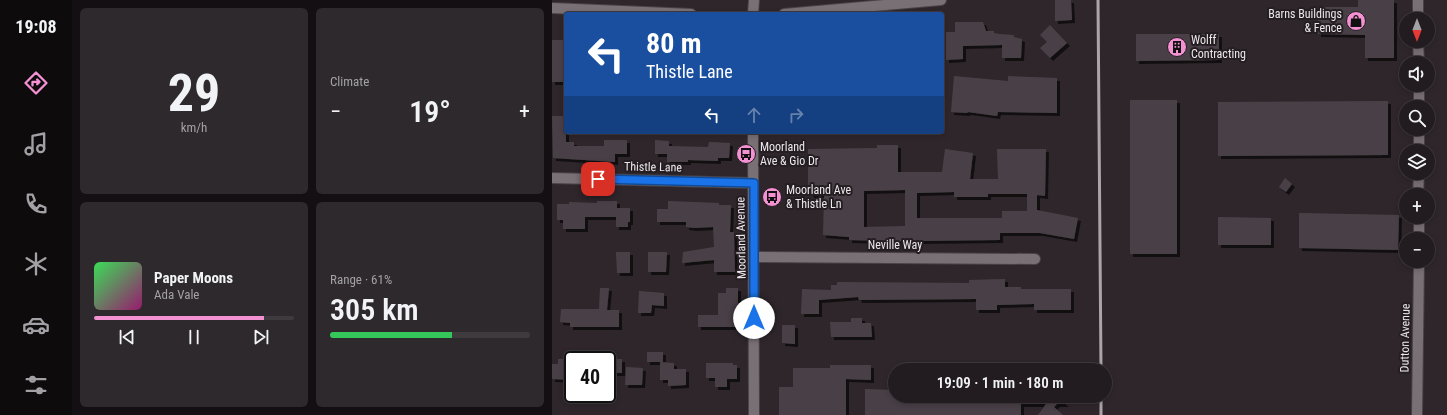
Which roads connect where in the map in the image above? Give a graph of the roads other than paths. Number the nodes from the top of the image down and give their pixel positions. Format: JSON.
{"nodes":[{"id":1,"x":754,"y":0,"type":"edge"},
{"id":2,"x":941,"y":0,"type":"edge"},
{"id":3,"x":1418,"y":0,"type":"edge"},
{"id":4,"x":552,"y":8,"type":"edge"},
{"id":5,"x":645,"y":12,"type":"edge"},
{"id":6,"x":754,"y":12,"type":"edge"},
{"id":7,"x":806,"y":12,"type":"edge"},
{"id":8,"x":1418,"y":12,"type":"edge"},
{"id":9,"x":754,"y":134,"type":"edge"},
{"id":10,"x":552,"y":178,"type":"edge"},
{"id":11,"x":754,"y":183,"type":"junction"},
{"id":12,"x":755,"y":257,"type":"junction"},
{"id":13,"x":1035,"y":259,"type":"dead end"},
{"id":14,"x":1419,"y":268,"type":"edge"},
{"id":15,"x":754,"y":415,"type":"edge"},
{"id":16,"x":1417,"y":415,"type":"edge"}],
"edges":[{"from":1,"to":6,"type":"street"},
{"from":2,"to":7,"type":"street"},
{"from":3,"to":8,"type":"street"},
{"from":4,"to":5,"type":"street"},
{"from":9,"to":11,"type":"street","name":"Moorland Avenue"},
{"from":10,"to":11,"type":"street","name":"Thistle Lane"},
{"from":11,"to":12,"type":"street","name":"Moorland Avenue"},
{"from":12,"to":13,"type":"street","name":"Neville Way"},
{"from":12,"to":15,"type":"street","name":"Moorland Avenue"},
{"from":14,"to":16,"type":"street","name":"Dutton Avenue"}]}
